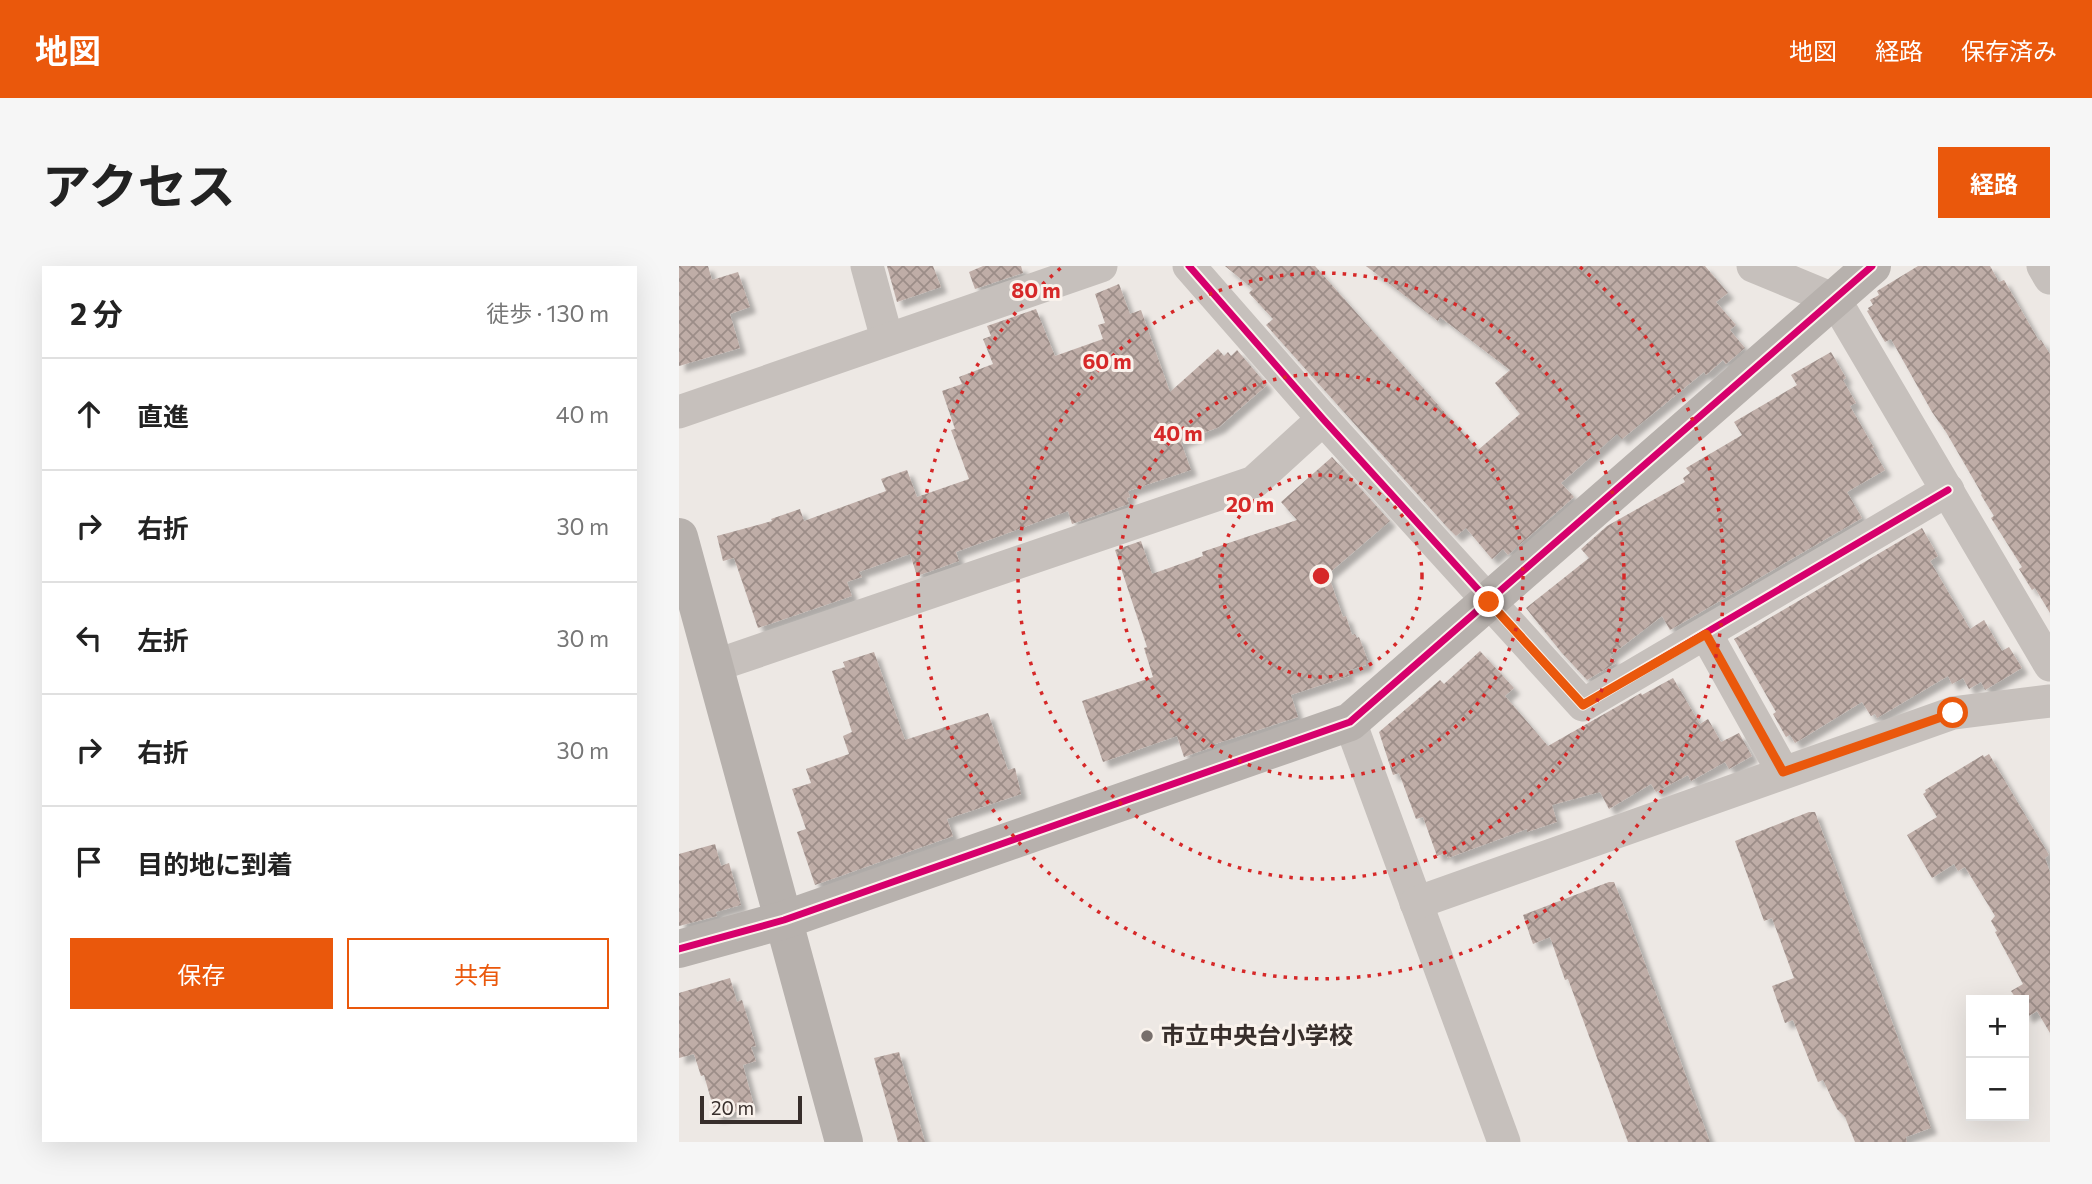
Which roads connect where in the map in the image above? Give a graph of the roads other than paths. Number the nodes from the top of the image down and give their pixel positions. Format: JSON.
{"nodes":[{"id":1,"x":867,"y":266,"type":"edge"},
{"id":2,"x":1101,"y":266,"type":"edge"},
{"id":3,"x":1189,"y":266,"type":"edge"},
{"id":4,"x":1753,"y":266,"type":"edge"},
{"id":5,"x":1873,"y":266,"type":"edge"},
{"id":6,"x":2043,"y":266,"type":"edge"},
{"id":7,"x":2050,"y":278,"type":"edge"},
{"id":8,"x":1835,"y":300,"type":"junction"},
{"id":9,"x":887,"y":339,"type":"junction"},
{"id":10,"x":679,"y":412,"type":"edge"},
{"id":11,"x":1323,"y":419,"type":"junction"},
{"id":12,"x":1948,"y":490,"type":"junction"},
{"id":13,"x":679,"y":537,"type":"edge"},
{"id":14,"x":1489,"y":602,"type":"junction"},
{"id":15,"x":1706,"y":634,"type":"junction"},
{"id":16,"x":2050,"y":664,"type":"edge"},
{"id":17,"x":714,"y":666,"type":"junction"},
{"id":18,"x":2050,"y":701,"type":"edge"},
{"id":19,"x":1350,"y":722,"type":"junction"},
{"id":20,"x":1783,"y":772,"type":"junction"},
{"id":21,"x":1416,"y":904,"type":"junction"},
{"id":22,"x":783,"y":920,"type":"junction"},
{"id":23,"x":679,"y":949,"type":"edge"},
{"id":24,"x":844,"y":1142,"type":"edge"},
{"id":25,"x":1504,"y":1142,"type":"edge"}],
"edges":[{"from":1,"to":9,"type":"street"},
{"from":2,"to":9,"type":"street"},
{"from":3,"to":11,"type":"street"},
{"from":4,"to":8,"type":"street"},
{"from":5,"to":8,"type":"street"},
{"from":6,"to":7,"type":"street"},
{"from":8,"to":12,"type":"street"},
{"from":8,"to":14,"type":"street"},
{"from":9,"to":10,"type":"street"},
{"from":11,"to":14,"type":"street"},
{"from":11,"to":17,"type":"street"},
{"from":12,"to":15,"type":"street"},
{"from":12,"to":16,"type":"street"},
{"from":13,"to":17,"type":"street"},
{"from":14,"to":15,"type":"street"},
{"from":14,"to":19,"type":"street"},
{"from":15,"to":20,"type":"street"},
{"from":17,"to":22,"type":"street"},
{"from":18,"to":20,"type":"street"},
{"from":19,"to":21,"type":"street"},
{"from":19,"to":22,"type":"street"},
{"from":20,"to":21,"type":"street"},
{"from":21,"to":25,"type":"street"},
{"from":22,"to":23,"type":"street"},
{"from":22,"to":24,"type":"street"}]}
